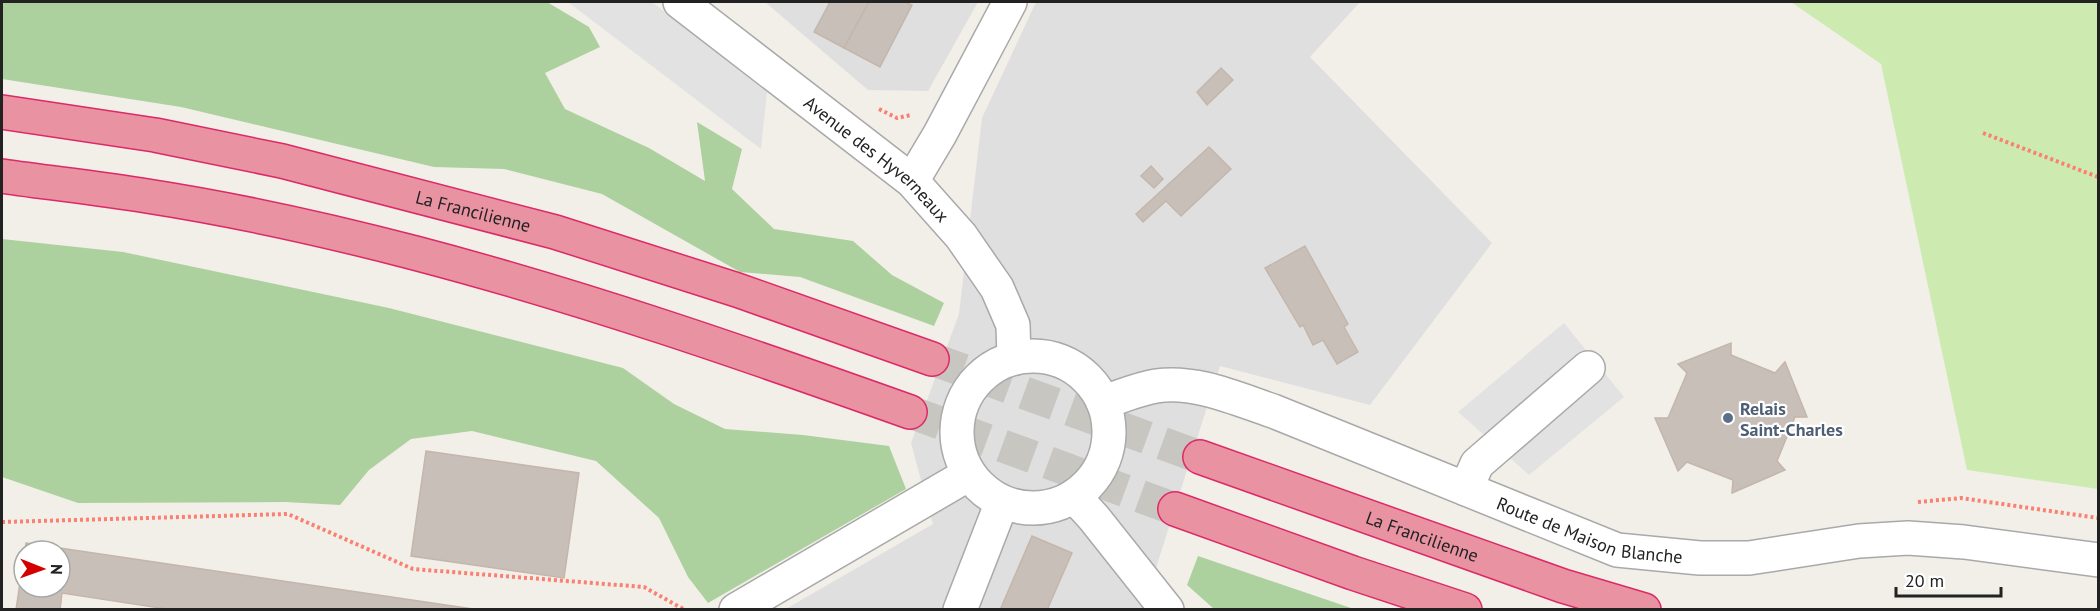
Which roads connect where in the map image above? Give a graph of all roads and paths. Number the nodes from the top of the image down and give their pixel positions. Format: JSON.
{"nodes":[{"id":1,"x":680,"y":2,"type":"edge"},
{"id":2,"x":1010,"y":2,"type":"edge"},
{"id":3,"x":873,"y":104,"type":"dead end"},
{"id":4,"x":2,"y":112,"type":"edge"},
{"id":5,"x":919,"y":120,"type":"dead end"},
{"id":6,"x":1983,"y":134,"type":"dead end"},
{"id":7,"x":2,"y":176,"type":"edge"},
{"id":8,"x":2098,"y":177,"type":"edge"},
{"id":9,"x":912,"y":181,"type":"junction"},
{"id":10,"x":1014,"y":358,"type":"junction"},
{"id":11,"x":932,"y":359,"type":"tunnel mouth"},
{"id":12,"x":1588,"y":368,"type":"dead end"},
{"id":13,"x":1103,"y":402,"type":"junction"},
{"id":14,"x":910,"y":412,"type":"tunnel mouth"},
{"id":15,"x":1200,"y":457,"type":"tunnel mouth"},
{"id":16,"x":969,"y":474,"type":"junction"},
{"id":17,"x":1466,"y":489,"type":"junction"},
{"id":18,"x":1074,"y":496,"type":"junction"},
{"id":19,"x":1002,"y":502,"type":"junction"},
{"id":20,"x":1915,"y":502,"type":"dead end"},
{"id":21,"x":1175,"y":509,"type":"tunnel mouth"},
{"id":22,"x":2098,"y":518,"type":"edge"},
{"id":23,"x":2,"y":522,"type":"edge"},
{"id":24,"x":2098,"y":560,"type":"edge"},
{"id":25,"x":685,"y":609,"type":"edge"},
{"id":26,"x":736,"y":609,"type":"edge"},
{"id":27,"x":960,"y":609,"type":"edge"},
{"id":28,"x":1167,"y":609,"type":"edge"},
{"id":29,"x":1465,"y":609,"type":"edge"},
{"id":30,"x":1644,"y":609,"type":"edge"}],
"edges":[{"from":1,"to":9,"type":"street","name":"Avenue des Hyverneaux"},
{"from":2,"to":9,"type":"street"},
{"from":3,"to":5,"type":"path"},
{"from":4,"to":11,"type":"highway","name":"La Francilienne"},
{"from":6,"to":8,"type":"path"},
{"from":7,"to":14,"type":"highway"},
{"from":9,"to":10,"type":"street","name":"Avenue des Hyverneaux"},
{"from":10,"to":13,"type":"street"},
{"from":10,"to":16,"type":"street"},
{"from":12,"to":17,"type":"street"},
{"from":13,"to":17,"type":"street","name":"Route de Maison Blanche"},
{"from":13,"to":18,"type":"street"},
{"from":15,"to":30,"type":"highway","name":"La Francilienne"},
{"from":16,"to":19,"type":"street"},
{"from":16,"to":26,"type":"street"},
{"from":17,"to":24,"type":"street","name":"Route de Maison Blanche"},
{"from":18,"to":19,"type":"street"},
{"from":18,"to":28,"type":"street"},
{"from":19,"to":27,"type":"street"},
{"from":20,"to":22,"type":"path"},
{"from":21,"to":29,"type":"highway"},
{"from":23,"to":25,"type":"path"}]}
